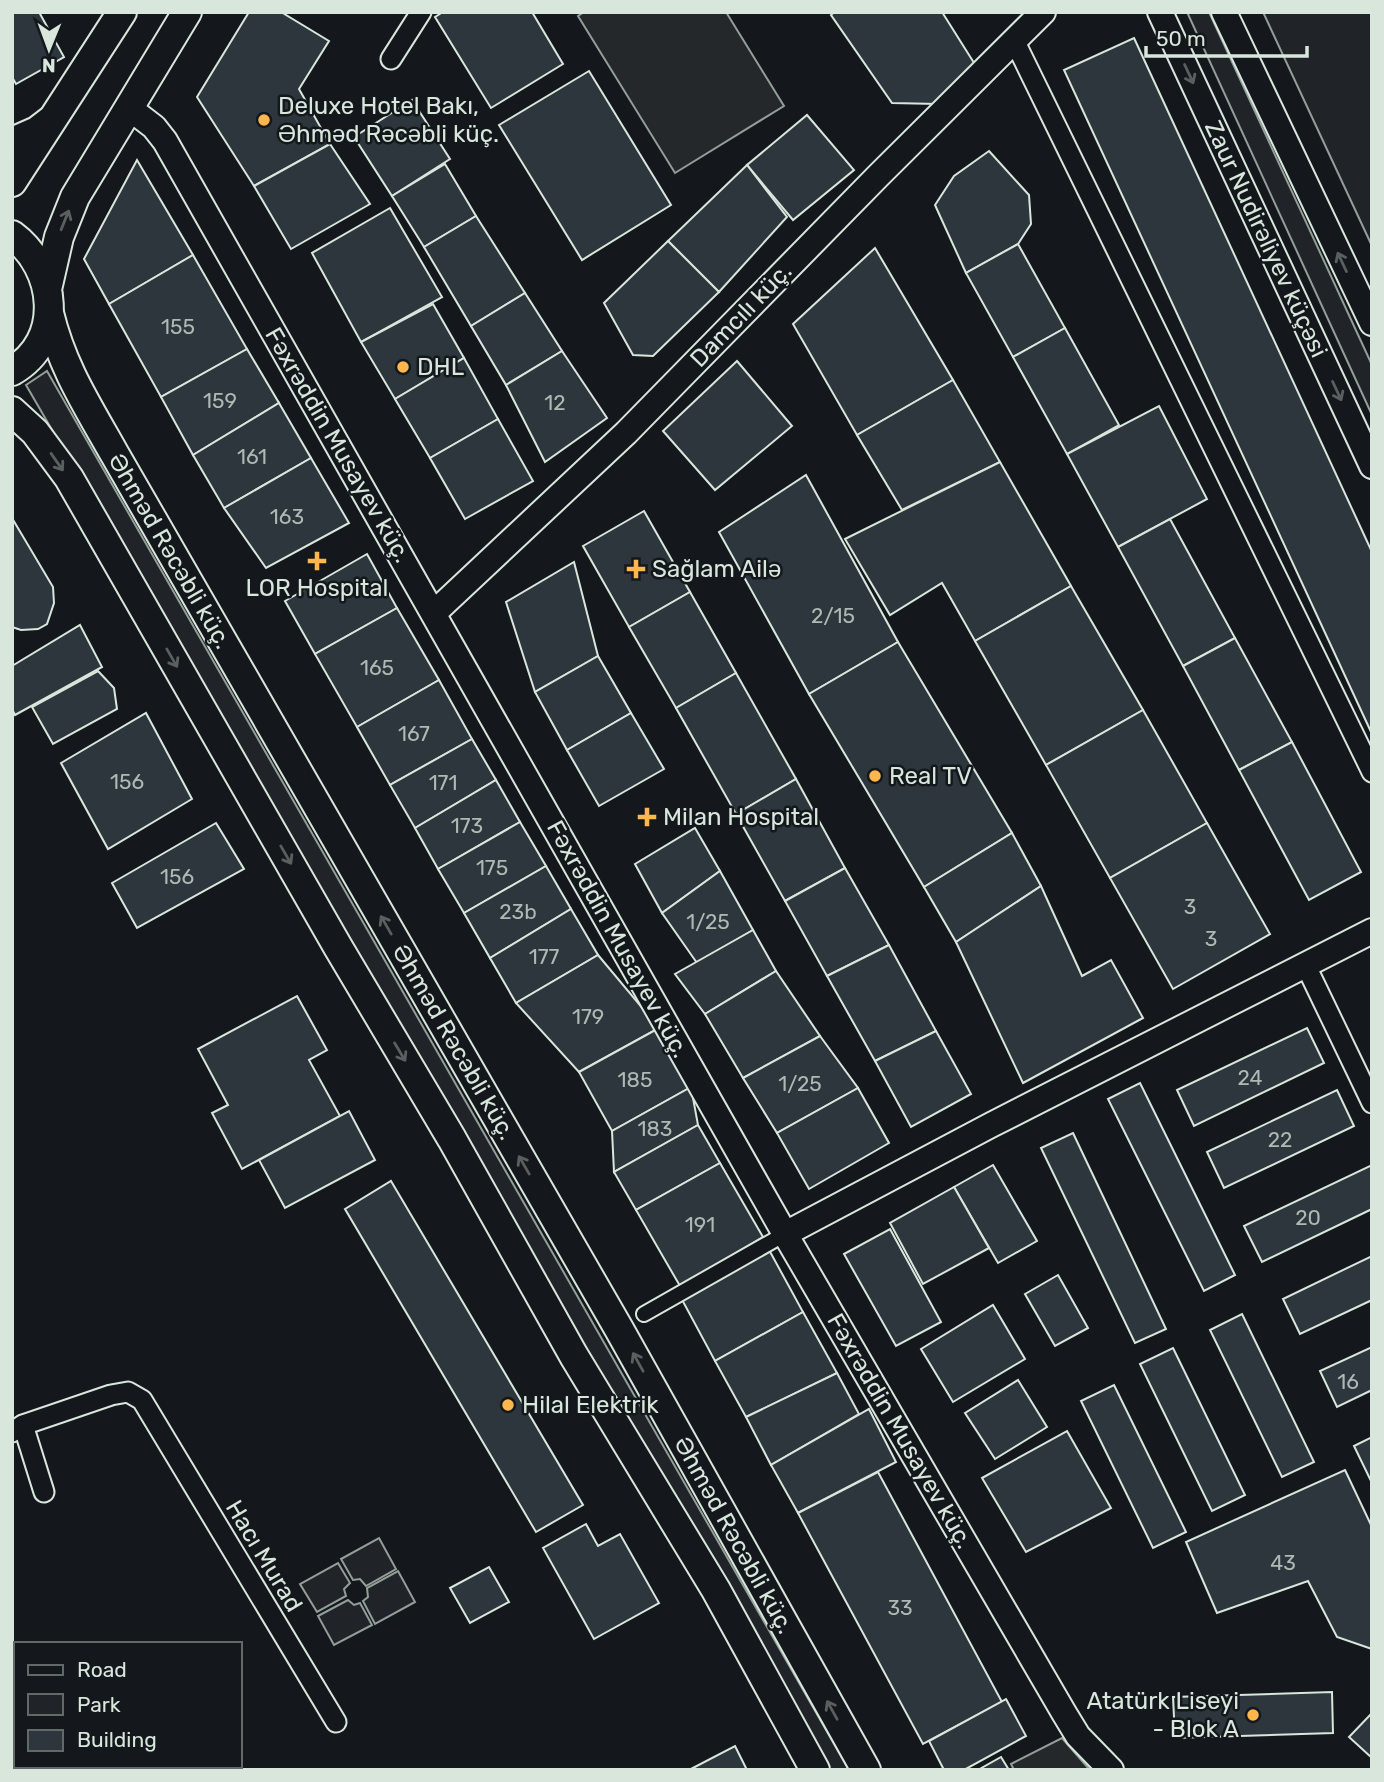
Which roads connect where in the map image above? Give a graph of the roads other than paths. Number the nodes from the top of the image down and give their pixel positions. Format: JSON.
{"nodes":[{"id":1,"x":122,"y":12,"type":"edge"},
{"id":2,"x":187,"y":12,"type":"edge"},
{"id":3,"x":421,"y":12,"type":"edge"},
{"id":4,"x":1043,"y":12,"type":"edge"},
{"id":5,"x":1160,"y":12,"type":"edge"},
{"id":6,"x":1224,"y":12,"type":"edge"},
{"id":7,"x":1014,"y":40,"type":"junction"},
{"id":8,"x":391,"y":59,"type":"dead end"},
{"id":9,"x":128,"y":107,"type":"junction"},
{"id":10,"x":55,"y":118,"type":"junction"},
{"id":11,"x":12,"y":142,"type":"edge"},
{"id":12,"x":12,"y":182,"type":"edge"},
{"id":13,"x":12,"y":235,"type":"edge"},
{"id":14,"x":48,"y":299,"type":"junction"},
{"id":15,"x":1372,"y":323,"type":"edge"},
{"id":16,"x":12,"y":371,"type":"edge"},
{"id":17,"x":12,"y":411,"type":"edge"},
{"id":18,"x":1372,"y":466,"type":"edge"},
{"id":19,"x":434,"y":613,"type":"junction"},
{"id":20,"x":1372,"y":772,"type":"edge"},
{"id":21,"x":1372,"y":931,"type":"edge"},
{"id":22,"x":1306,"y":966,"type":"junction"},
{"id":23,"x":1372,"y":1103,"type":"edge"},
{"id":24,"x":785,"y":1234,"type":"junction"},
{"id":25,"x":644,"y":1314,"type":"dead end"},
{"id":26,"x":18,"y":1429,"type":"edge"},
{"id":27,"x":44,"y":1492,"type":"dead end"},
{"id":28,"x":336,"y":1722,"type":"dead end"},
{"id":29,"x":815,"y":1770,"type":"edge"},
{"id":30,"x":866,"y":1770,"type":"edge"},
{"id":31,"x":1111,"y":1770,"type":"edge"}],
"edges":[{"from":1,"to":10,"type":"main road"},
{"from":2,"to":9,"type":"main road"},
{"from":3,"to":8,"type":"street"},
{"from":4,"to":7,"type":"street","name":"Damcılı küç."},
{"from":5,"to":18,"type":"street","name":"Zaur Nudirəliyev küçəsi","one_way":true},
{"from":15,"to":6,"type":"street","one_way":true},
{"from":7,"to":19,"type":"street","name":"Damcılı küç."},
{"from":7,"to":20,"type":"street"},
{"from":14,"to":9,"type":"main road","one_way":true},
{"from":9,"to":19,"type":"street","name":"Fəxrəddin Musayev küç."},
{"from":10,"to":11,"type":"main road"},
{"from":10,"to":12,"type":"main road"},
{"from":13,"to":14,"type":"main road"},
{"from":14,"to":16,"type":"main road"},
{"from":30,"to":14,"type":"main road","name":"Əhməd Rəcəbli küç.","one_way":true},
{"from":17,"to":29,"type":"main road","name":"Əhməd Rəcəbli küç.","one_way":true},
{"from":19,"to":24,"type":"street","name":"Fəxrəddin Musayev küç."},
{"from":21,"to":22,"type":"street"},
{"from":22,"to":23,"type":"street"},
{"from":22,"to":24,"type":"street"},
{"from":24,"to":25,"type":"street"},
{"from":24,"to":31,"type":"street","name":"Fəxrəddin Musayev küç."},
{"from":26,"to":27,"type":"street"},
{"from":26,"to":28,"type":"street","name":"Hacı Murad"}]}
